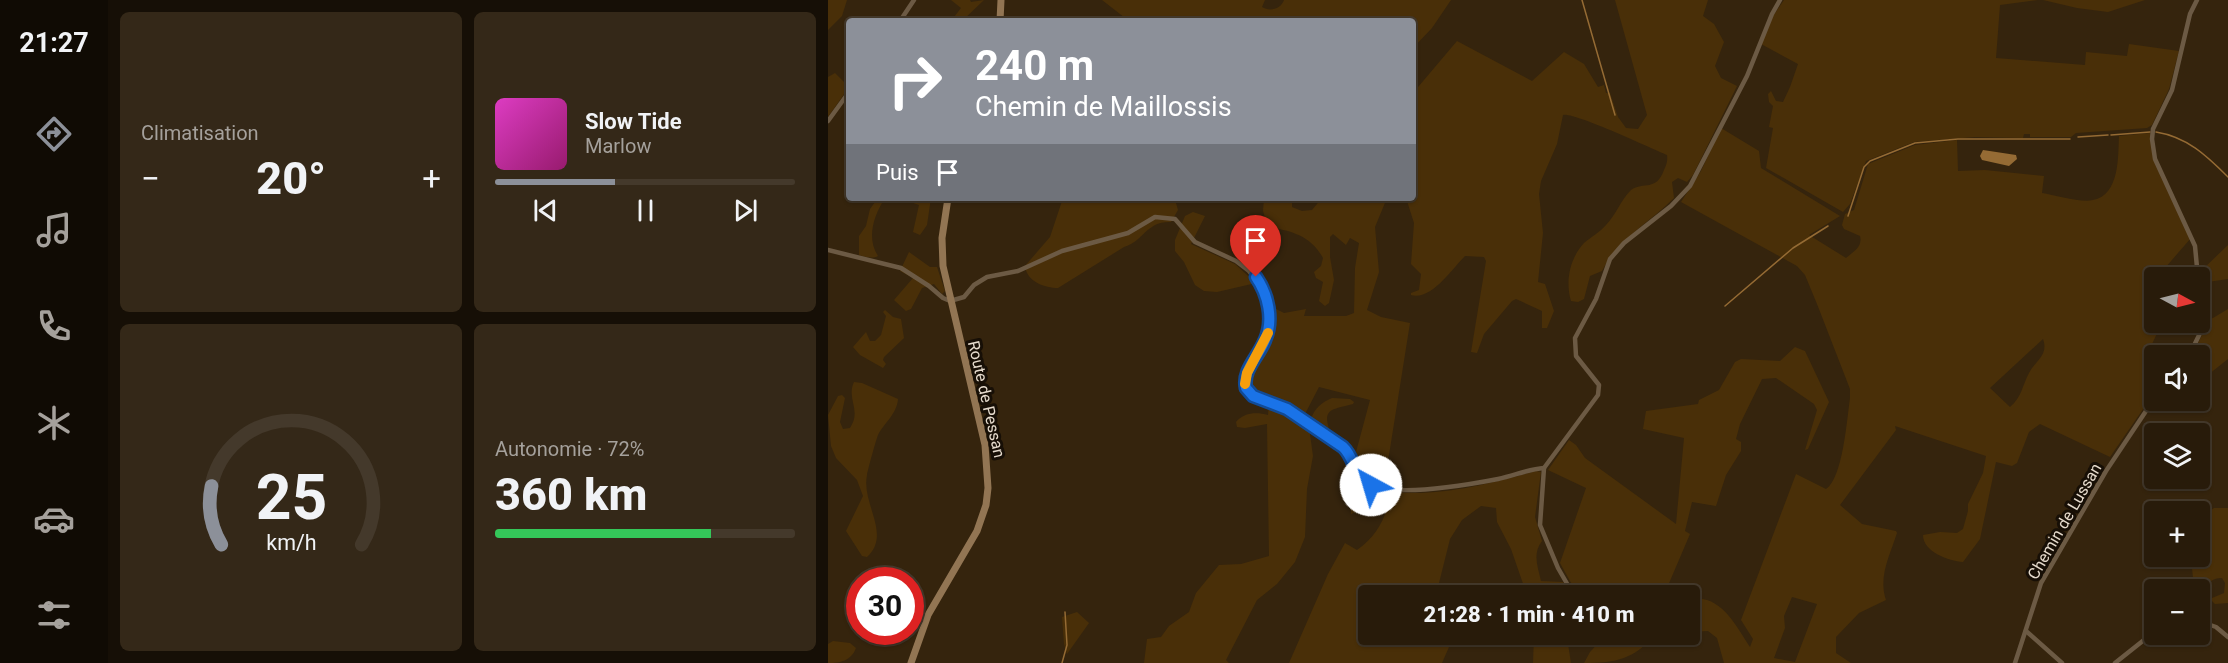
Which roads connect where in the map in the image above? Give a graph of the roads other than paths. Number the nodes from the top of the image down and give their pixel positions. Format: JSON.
{"nodes":[{"id":1,"x":914,"y":0,"type":"edge"},
{"id":2,"x":1001,"y":0,"type":"edge"},
{"id":3,"x":1780,"y":0,"type":"edge"},
{"id":4,"x":2197,"y":0,"type":"edge"},
{"id":5,"x":902,"y":18,"type":"edge"},
{"id":6,"x":1000,"y":18,"type":"edge"},
{"id":7,"x":846,"y":96,"type":"edge"},
{"id":8,"x":828,"y":121,"type":"edge"},
{"id":9,"x":948,"y":201,"type":"edge"},
{"id":10,"x":828,"y":250,"type":"edge"},
{"id":11,"x":2197,"y":267,"type":"edge"},
{"id":12,"x":950,"y":301,"type":"junction"},
{"id":13,"x":2146,"y":411,"type":"edge"},
{"id":14,"x":1544,"y":468,"type":"junction"},
{"id":15,"x":1568,"y":585,"type":"edge"},
{"id":16,"x":2210,"y":625,"type":"edge"},
{"id":17,"x":2026,"y":631,"type":"junction"},
{"id":18,"x":2228,"y":638,"type":"edge"},
{"id":19,"x":2144,"y":640,"type":"edge"},
{"id":20,"x":911,"y":663,"type":"edge"},
{"id":21,"x":2015,"y":663,"type":"edge"},
{"id":22,"x":2062,"y":663,"type":"edge"},
{"id":23,"x":2115,"y":663,"type":"edge"}],
"edges":[{"from":1,"to":5,"type":"street"},
{"from":2,"to":6,"type":"main road"},
{"from":3,"to":14,"type":"street"},
{"from":4,"to":11,"type":"street"},
{"from":7,"to":8,"type":"street"},
{"from":9,"to":12,"type":"main road","name":"Route de Pessan"},
{"from":10,"to":12,"type":"street"},
{"from":12,"to":14,"type":"street"},
{"from":12,"to":20,"type":"main road","name":"Route de Pessan"},
{"from":13,"to":17,"type":"street","name":"Chemin de Lussan"},
{"from":14,"to":15,"type":"street"},
{"from":16,"to":18,"type":"street"},
{"from":17,"to":21,"type":"street","name":"Chemin de Lussan"},
{"from":17,"to":22,"type":"street"},
{"from":19,"to":23,"type":"street"}]}
